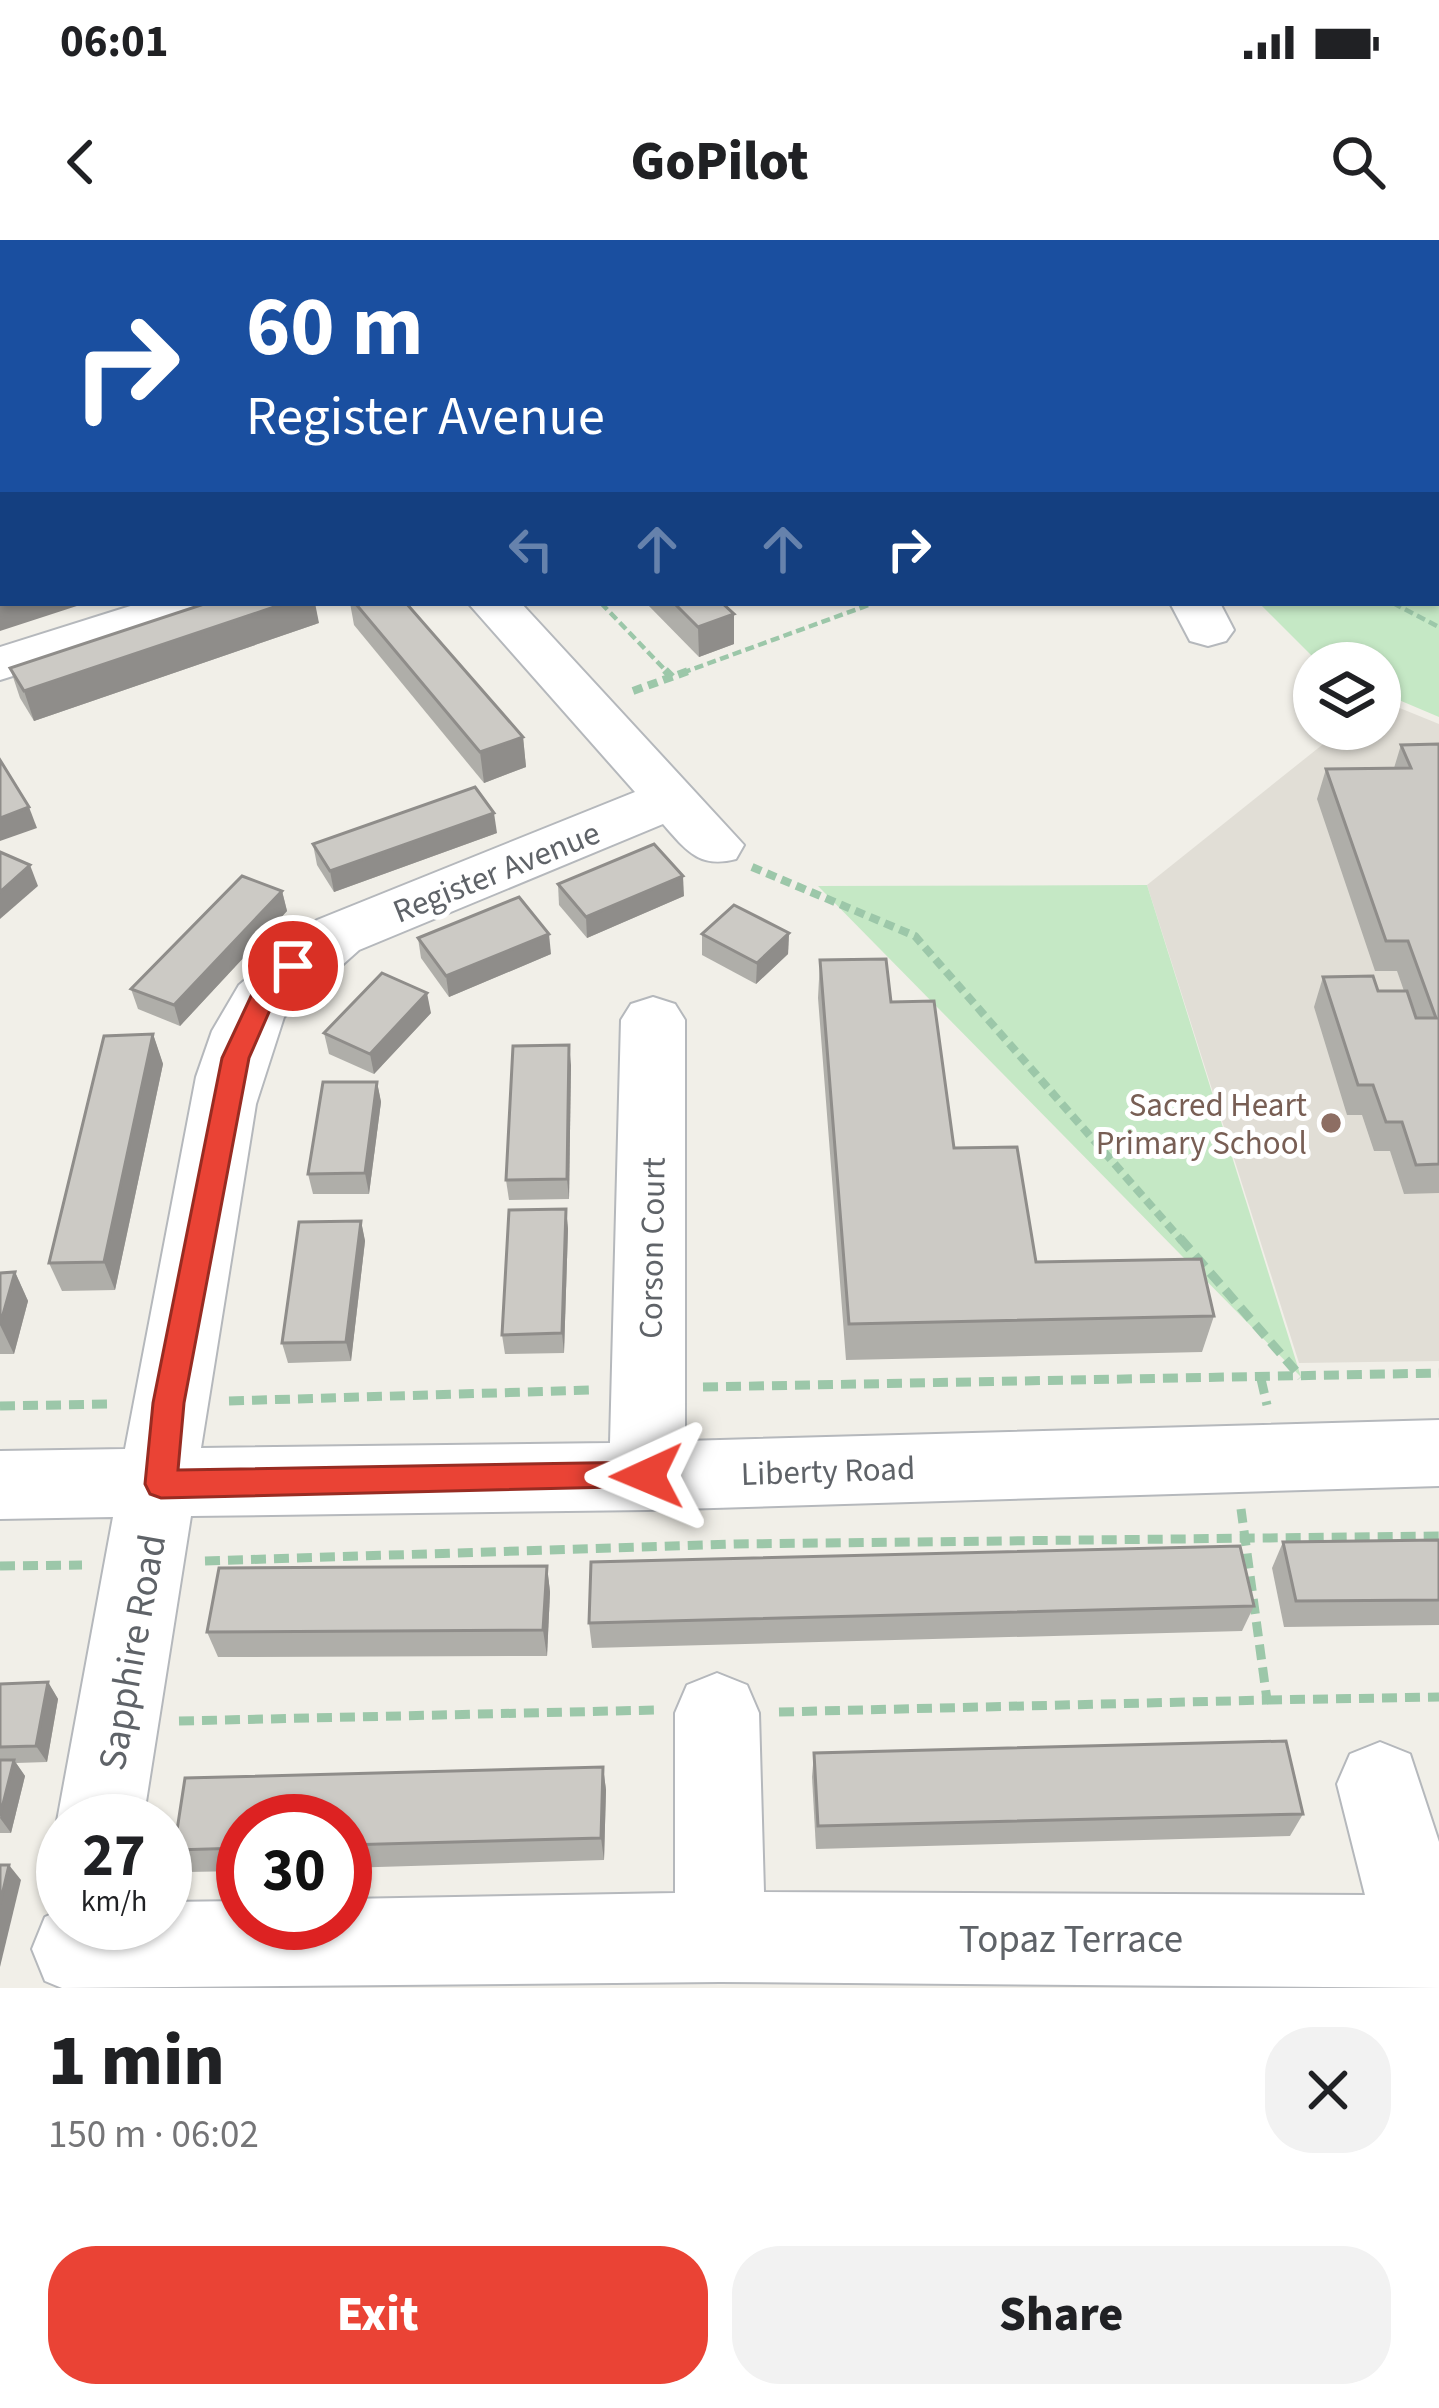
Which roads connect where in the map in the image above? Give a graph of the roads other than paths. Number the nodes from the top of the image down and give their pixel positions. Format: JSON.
{"nodes":[{"id":1,"x":184,"y":606,"type":"edge"},
{"id":2,"x":497,"y":606,"type":"edge"},
{"id":3,"x":0,"y":664,"type":"edge"},
{"id":4,"x":653,"y":1020,"type":"dead end"},
{"id":5,"x":1439,"y":1453,"type":"edge"},
{"id":6,"x":647,"y":1476,"type":"junction"},
{"id":7,"x":161,"y":1484,"type":"junction"},
{"id":8,"x":0,"y":1485,"type":"edge"},
{"id":9,"x":717,"y":1713,"type":"road end"},
{"id":10,"x":1381,"y":1784,"type":"dead end"},
{"id":11,"x":105,"y":1794,"type":"edge"},
{"id":12,"x":720,"y":1937,"type":"junction"},
{"id":13,"x":76,"y":1953,"type":"edge"},
{"id":14,"x":1428,"y":1964,"type":"edge"}],
"edges":[{"from":1,"to":3,"type":"street"},
{"from":2,"to":7,"type":"street","name":"Register Avenue"},
{"from":4,"to":6,"type":"street","name":"Corson Court"},
{"from":5,"to":6,"type":"street","name":"Liberty Road"},
{"from":6,"to":7,"type":"street","name":"Liberty Road"},
{"from":7,"to":8,"type":"street","name":"Liberty Road"},
{"from":7,"to":11,"type":"street","name":"Sapphire Road"},
{"from":9,"to":12,"type":"street"},
{"from":10,"to":14,"type":"street","name":"Topaz Terrace"},
{"from":12,"to":13,"type":"street","name":"Topaz Terrace"},
{"from":12,"to":14,"type":"street","name":"Topaz Terrace"}]}
